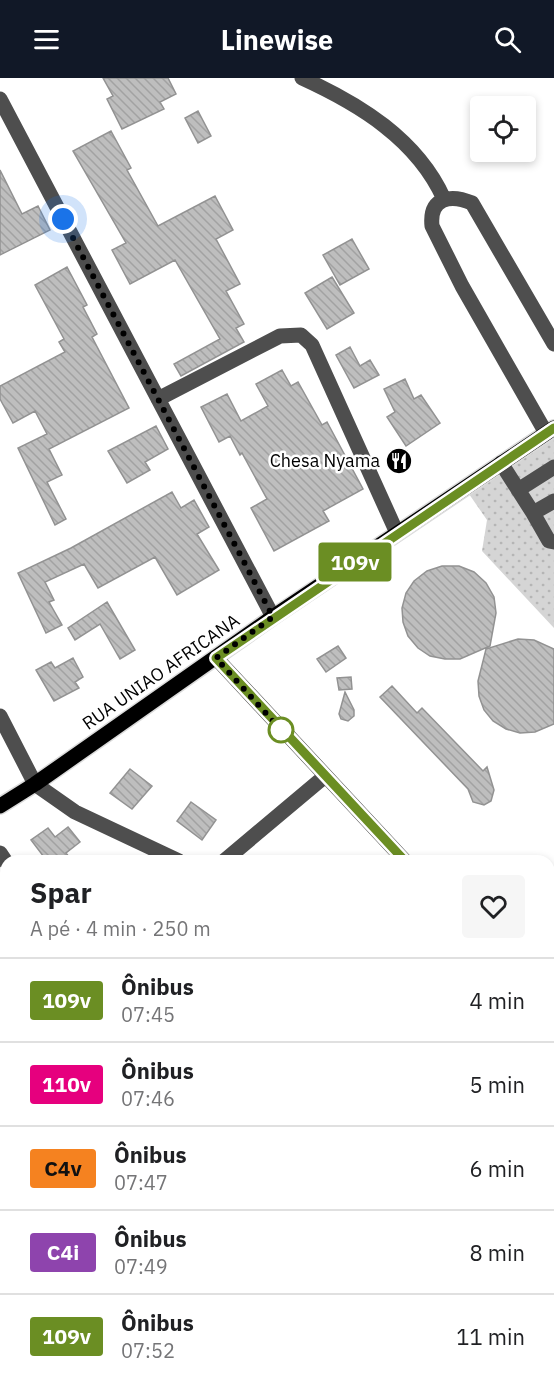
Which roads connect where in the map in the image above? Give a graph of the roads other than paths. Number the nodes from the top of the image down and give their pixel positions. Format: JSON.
{"nodes":[{"id":1,"x":302,"y":78,"type":"edge"},
{"id":2,"x":0,"y":99,"type":"edge"},
{"id":3,"x":444,"y":199,"type":"junction"},
{"id":4,"x":554,"y":344,"type":"edge"},
{"id":5,"x":158,"y":399,"type":"junction"},
{"id":6,"x":550,"y":430,"type":"edge"},
{"id":7,"x":501,"y":464,"type":"junction"},
{"id":8,"x":554,"y":467,"type":"edge"},
{"id":9,"x":518,"y":490,"type":"junction"},
{"id":10,"x":554,"y":501,"type":"edge"},
{"id":11,"x":533,"y":513,"type":"junction"},
{"id":12,"x":397,"y":533,"type":"junction"},
{"id":13,"x":554,"y":542,"type":"edge"},
{"id":14,"x":273,"y":617,"type":"junction"},
{"id":15,"x":216,"y":658,"type":"junction"},
{"id":16,"x":0,"y":716,"type":"edge"},
{"id":17,"x":324,"y":777,"type":"junction"},
{"id":18,"x":35,"y":784,"type":"junction"},
{"id":19,"x":1,"y":803,"type":"edge"},
{"id":20,"x":166,"y":855,"type":"edge"},
{"id":21,"x":231,"y":855,"type":"edge"},
{"id":22,"x":399,"y":855,"type":"edge"}],
"edges":[{"from":1,"to":3,"type":"street"},
{"from":2,"to":5,"type":"street"},
{"from":3,"to":4,"type":"street"},
{"from":3,"to":6,"type":"street"},
{"from":5,"to":12,"type":"street"},
{"from":5,"to":14,"type":"street"},
{"from":6,"to":7,"type":"main road","name":"RUA UNIAO AFRICANA"},
{"from":7,"to":9,"type":"street"},
{"from":7,"to":12,"type":"main road","name":"RUA UNIAO AFRICANA"},
{"from":8,"to":9,"type":"street"},
{"from":9,"to":11,"type":"street"},
{"from":10,"to":11,"type":"street"},
{"from":11,"to":13,"type":"street"},
{"from":12,"to":14,"type":"main road","name":"RUA UNIAO AFRICANA"},
{"from":14,"to":15,"type":"main road","name":"RUA UNIAO AFRICANA"},
{"from":15,"to":17,"type":"street"},
{"from":15,"to":18,"type":"main road","name":"RUA UNIAO AFRICANA"},
{"from":16,"to":18,"type":"street"},
{"from":17,"to":21,"type":"street"},
{"from":17,"to":22,"type":"street"},
{"from":18,"to":19,"type":"main road","name":"RUA UNIAO AFRICANA"},
{"from":18,"to":20,"type":"street"}]}
